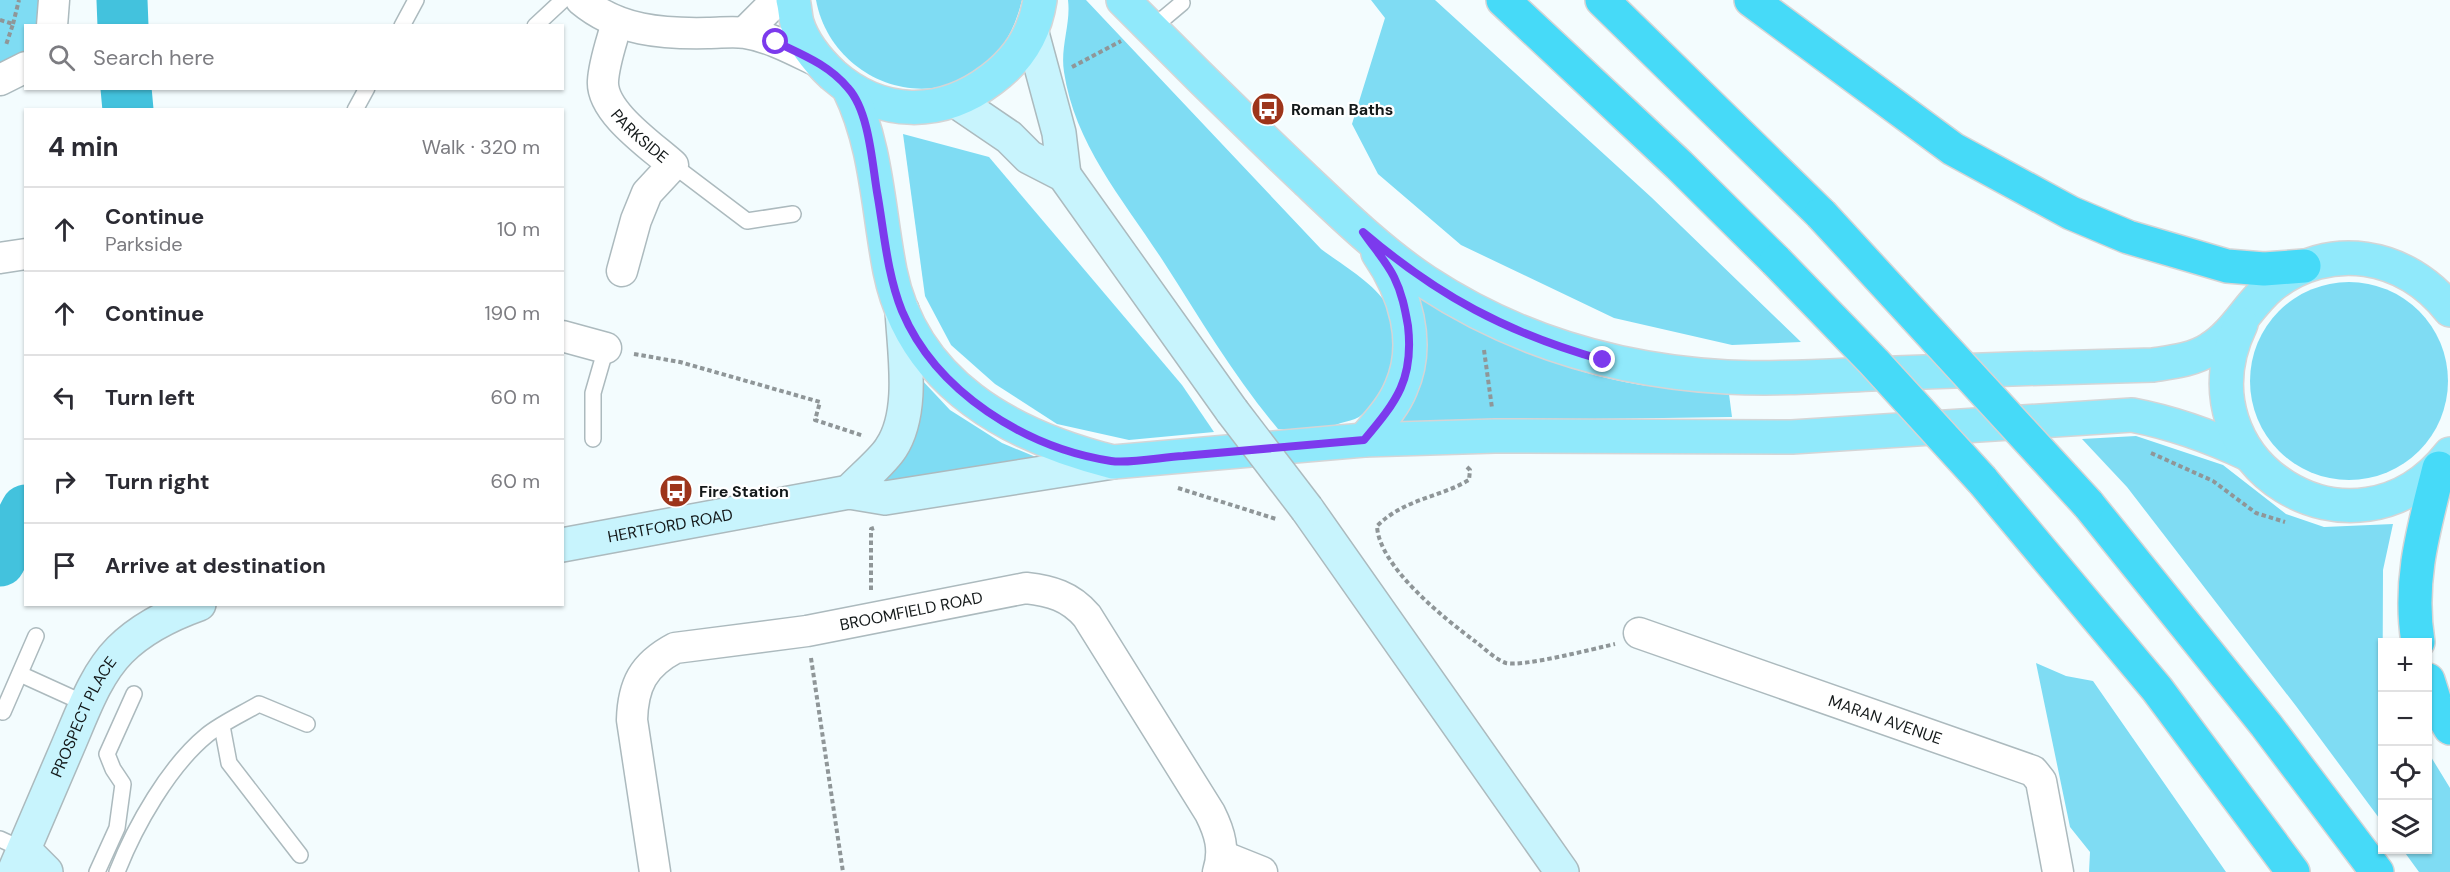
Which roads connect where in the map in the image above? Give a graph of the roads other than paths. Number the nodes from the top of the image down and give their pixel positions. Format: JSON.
{"nodes":[{"id":1,"x":54,"y":0,"type":"edge"},
{"id":2,"x":416,"y":0,"type":"edge"},
{"id":3,"x":562,"y":0,"type":"edge"},
{"id":4,"x":581,"y":0,"type":"edge"},
{"id":5,"x":777,"y":0,"type":"edge"},
{"id":6,"x":794,"y":0,"type":"edge"},
{"id":7,"x":1040,"y":0,"type":"edge"},
{"id":8,"x":1124,"y":0,"type":"edge"},
{"id":9,"x":1503,"y":0,"type":"edge"},
{"id":10,"x":1602,"y":0,"type":"edge"},
{"id":11,"x":1751,"y":0,"type":"edge"},
{"id":12,"x":1182,"y":3,"type":"dead end"},
{"id":13,"x":617,"y":22,"type":"junction"},
{"id":14,"x":52,"y":24,"type":"edge"},
{"id":15,"x":403,"y":24,"type":"edge"},
{"id":16,"x":537,"y":24,"type":"edge"},
{"id":17,"x":745,"y":32,"type":"junction"},
{"id":18,"x":1032,"y":33,"type":"junction"},
{"id":19,"x":1137,"y":35,"type":"junction"},
{"id":20,"x":819,"y":62,"type":"junction"},
{"id":21,"x":849,"y":89,"type":"junction"},
{"id":22,"x":365,"y":90,"type":"edge"},
{"id":23,"x":956,"y":101,"type":"junction"},
{"id":24,"x":356,"y":108,"type":"edge"},
{"id":25,"x":673,"y":165,"type":"junction"},
{"id":26,"x":1065,"y":175,"type":"junction"},
{"id":27,"x":793,"y":214,"type":"dead end"},
{"id":28,"x":1363,"y":232,"type":"junction"},
{"id":29,"x":24,"y":254,"type":"edge"},
{"id":30,"x":0,"y":258,"type":"edge"},
{"id":31,"x":2304,"y":266,"type":"junction"},
{"id":32,"x":622,"y":271,"type":"dead end"},
{"id":33,"x":2446,"y":300,"type":"edge"},
{"id":34,"x":902,"y":310,"type":"junction"},
{"id":35,"x":2245,"y":316,"type":"junction"},
{"id":36,"x":564,"y":337,"type":"edge"},
{"id":37,"x":606,"y":348,"type":"joint"},
{"id":38,"x":592,"y":439,"type":"dead end"},
{"id":39,"x":1364,"y":440,"type":"junction"},
{"id":40,"x":2248,"y":454,"type":"junction"},
{"id":41,"x":2444,"y":461,"type":"edge"},
{"id":42,"x":1113,"y":462,"type":"junction"},
{"id":43,"x":849,"y":492,"type":"junction"},
{"id":44,"x":564,"y":546,"type":"edge"},
{"id":45,"x":190,"y":606,"type":"edge"},
{"id":46,"x":155,"y":614,"type":"edge"},
{"id":47,"x":1639,"y":633,"type":"road end"},
{"id":48,"x":36,"y":636,"type":"dead end"},
{"id":49,"x":2418,"y":638,"type":"edge"},
{"id":50,"x":20,"y":674,"type":"junction"},
{"id":51,"x":2432,"y":692,"type":"edge"},
{"id":52,"x":135,"y":694,"type":"dead end"},
{"id":53,"x":86,"y":704,"type":"junction"},
{"id":54,"x":3,"y":712,"type":"dead end"},
{"id":55,"x":307,"y":724,"type":"dead end"},
{"id":56,"x":222,"y":726,"type":"junction"},
{"id":57,"x":2450,"y":728,"type":"edge"},
{"id":58,"x":300,"y":855,"type":"dead end"},
{"id":59,"x":21,"y":858,"type":"edge"},
{"id":60,"x":1220,"y":864,"type":"edge"},
{"id":61,"x":97,"y":872,"type":"edge"},
{"id":62,"x":117,"y":872,"type":"edge"},
{"id":63,"x":655,"y":872,"type":"edge"},
{"id":64,"x":1262,"y":872,"type":"edge"},
{"id":65,"x":1562,"y":872,"type":"edge"},
{"id":66,"x":2058,"y":872,"type":"edge"},
{"id":67,"x":2293,"y":872,"type":"edge"},
{"id":68,"x":2377,"y":872,"type":"edge"}],
"edges":[{"from":1,"to":14,"type":"street"},
{"from":2,"to":15,"type":"lane"},
{"from":3,"to":16,"type":"lane"},
{"from":4,"to":13,"type":"street"},
{"from":5,"to":17,"type":"street"},
{"from":6,"to":20,"type":"main road"},
{"from":7,"to":18,"type":"main road"},
{"from":8,"to":19,"type":"main road"},
{"from":9,"to":67,"type":"highway","bridge":true},
{"from":10,"to":68,"type":"highway","bridge":true},
{"from":11,"to":31,"type":"highway"},
{"from":12,"to":19,"type":"lane"},
{"from":13,"to":17,"type":"street"},
{"from":13,"to":25,"type":"street","name":"PARKSIDE"},
{"from":17,"to":20,"type":"street"},
{"from":18,"to":23,"type":"main road"},
{"from":18,"to":26,"type":"main road"},
{"from":19,"to":28,"type":"main road"},
{"from":20,"to":21,"type":"main road"},
{"from":21,"to":23,"type":"main road"},
{"from":21,"to":34,"type":"main road"},
{"from":22,"to":24,"type":"lane"},
{"from":23,"to":26,"type":"main road"},
{"from":25,"to":27,"type":"lane"},
{"from":25,"to":32,"type":"street","name":"PARKSIDE"},
{"from":26,"to":65,"type":"main road","bridge":true},
{"from":28,"to":35,"type":"main road"},
{"from":28,"to":39,"type":"main road"},
{"from":29,"to":30,"type":"street"},
{"from":31,"to":33,"type":"main road"},
{"from":31,"to":35,"type":"main road"},
{"from":34,"to":42,"type":"main road"},
{"from":34,"to":43,"type":"main road"},
{"from":35,"to":40,"type":"main road"},
{"from":36,"to":37,"type":"street"},
{"from":37,"to":38,"type":"lane"},
{"from":39,"to":40,"type":"main road"},
{"from":39,"to":42,"type":"main road"},
{"from":40,"to":41,"type":"main road"},
{"from":41,"to":49,"type":"highway"},
{"from":42,"to":43,"type":"main road","name":"HERTFORD ROAD"},
{"from":43,"to":44,"type":"main road","name":"HERTFORD ROAD"},
{"from":45,"to":46,"type":"main road"},
{"from":46,"to":53,"type":"main road","name":"PROSPECT PLACE"},
{"from":47,"to":66,"type":"street","name":"MARAN AVENUE"},
{"from":48,"to":50,"type":"lane"},
{"from":50,"to":53,"type":"lane"},
{"from":50,"to":54,"type":"lane"},
{"from":51,"to":57,"type":"highway"},
{"from":52,"to":61,"type":"lane"},
{"from":53,"to":59,"type":"main road","name":"PROSPECT PLACE"},
{"from":55,"to":56,"type":"lane"},
{"from":56,"to":58,"type":"lane"},
{"from":56,"to":62,"type":"lane"},
{"from":60,"to":63,"type":"street","name":"BROOMFIELD ROAD"},
{"from":60,"to":64,"type":"street"}]}
